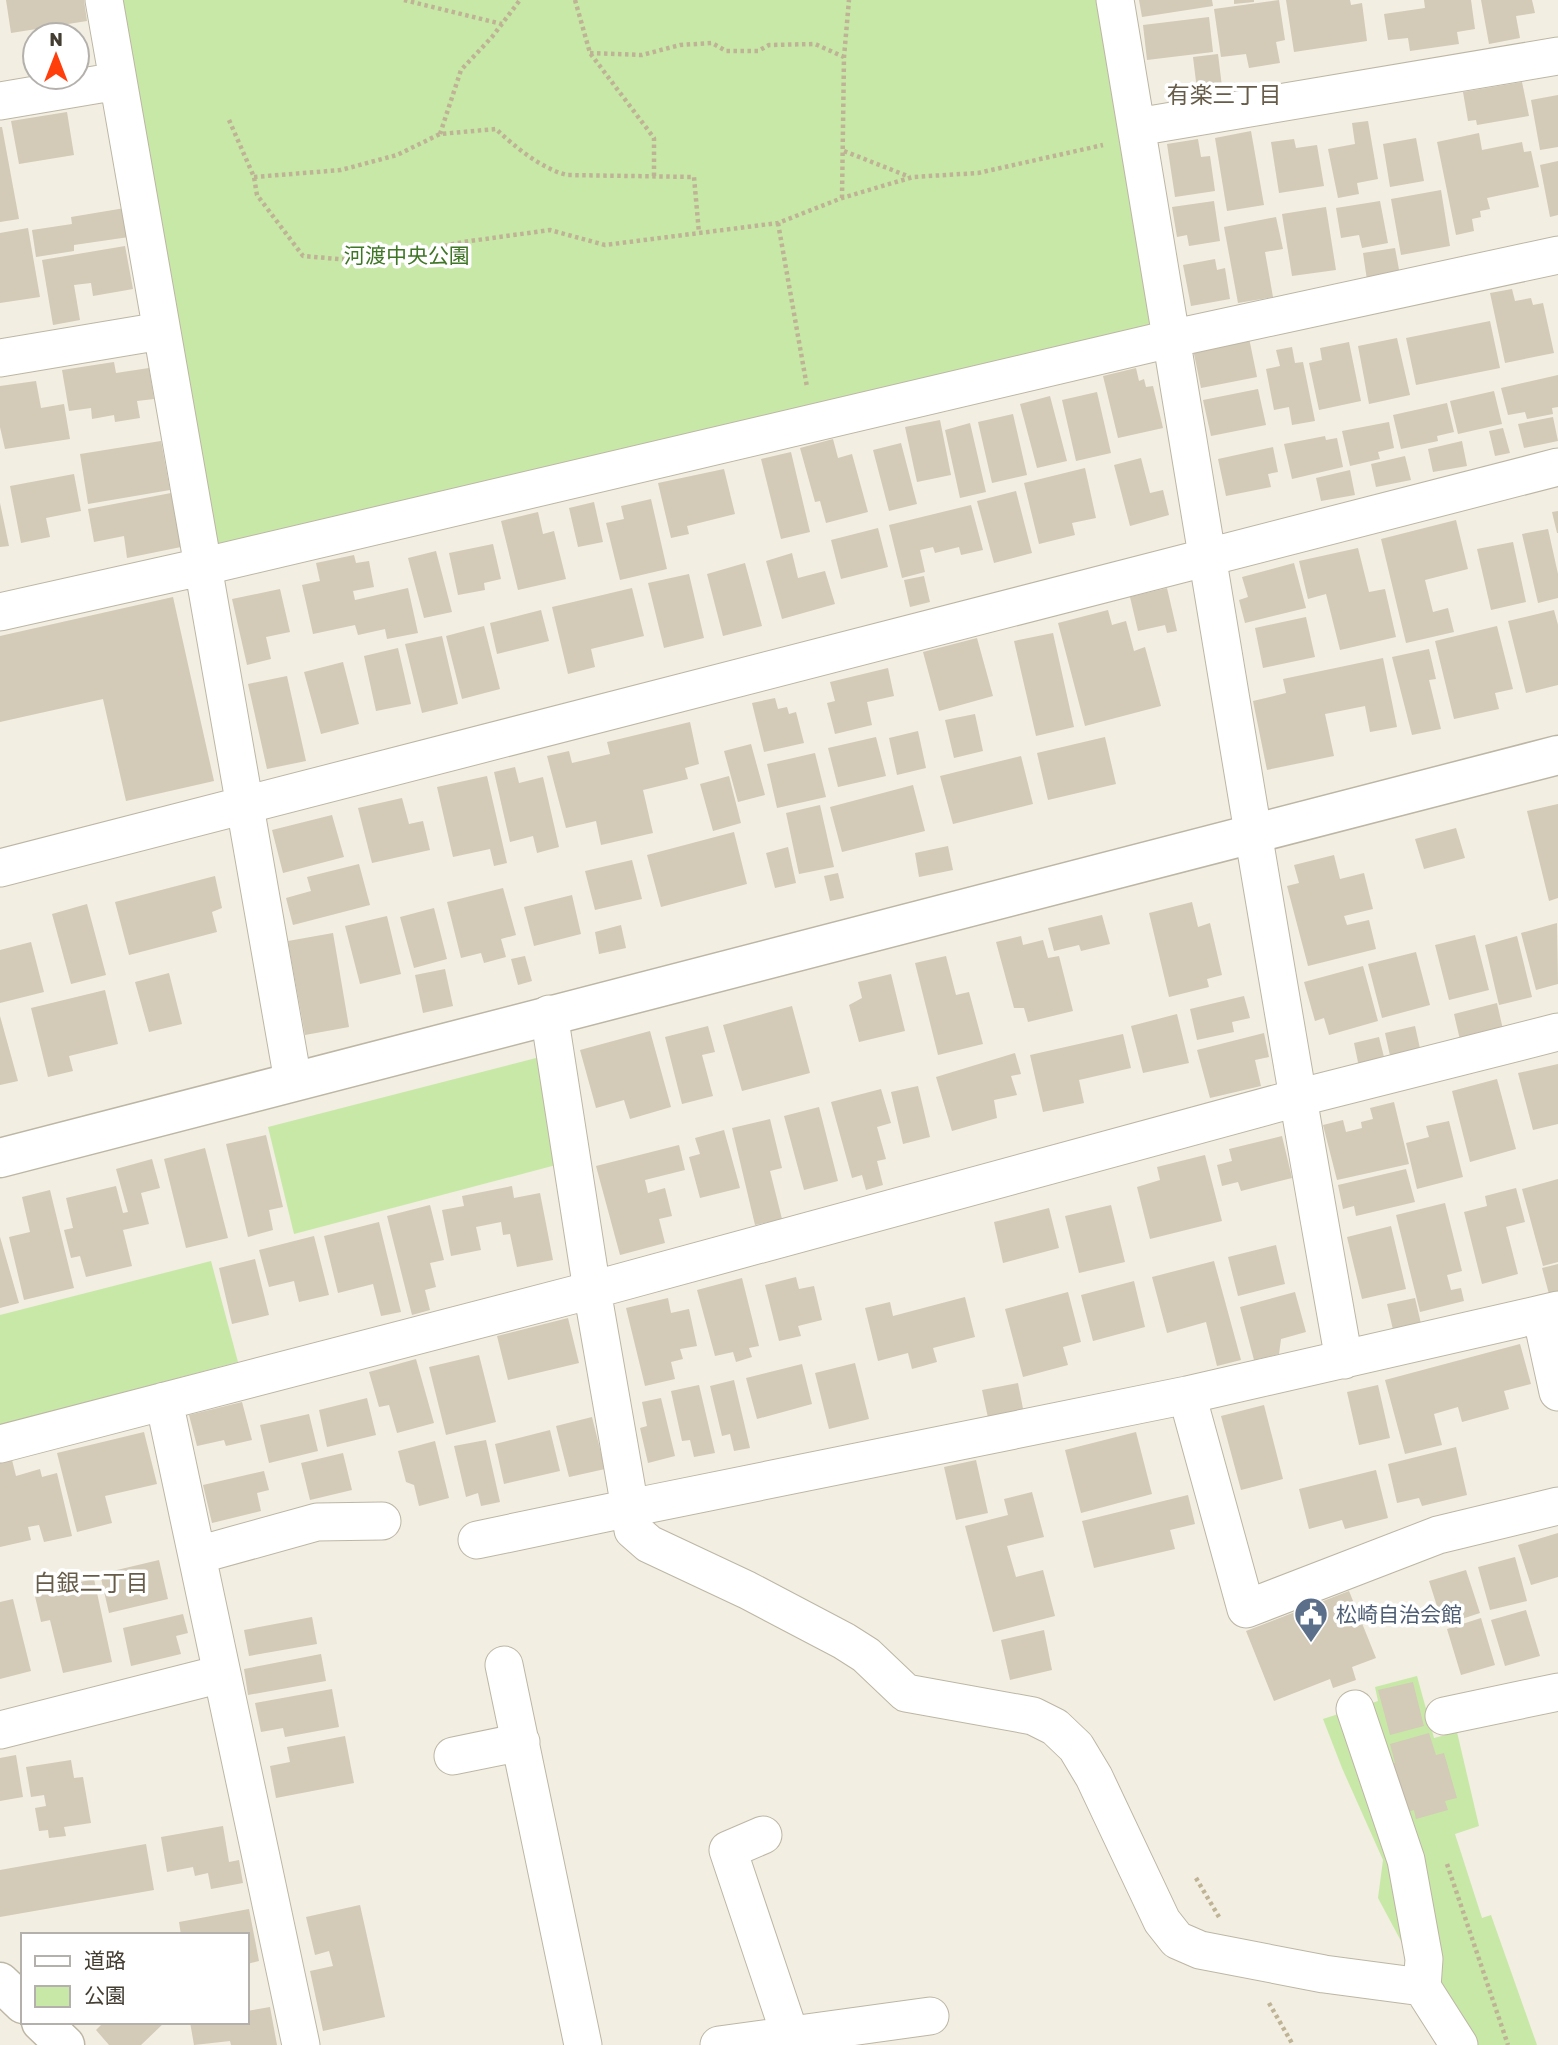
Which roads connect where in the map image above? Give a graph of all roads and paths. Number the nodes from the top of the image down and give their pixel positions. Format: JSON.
{"nodes":[{"id":1,"x":104,"y":0,"type":"edge"},
{"id":2,"x":404,"y":0,"type":"edge"},
{"id":3,"x":520,"y":0,"type":"edge"},
{"id":4,"x":575,"y":0,"type":"edge"},
{"id":5,"x":849,"y":0,"type":"edge"},
{"id":6,"x":1115,"y":0,"type":"edge"},
{"id":7,"x":502,"y":24,"type":"junction"},
{"id":8,"x":590,"y":53,"type":"junction"},
{"id":9,"x":1558,"y":56,"type":"edge"},
{"id":10,"x":844,"y":57,"type":"junction"},
{"id":11,"x":118,"y":80,"type":"junction"},
{"id":12,"x":0,"y":101,"type":"edge"},
{"id":13,"x":229,"y":120,"type":"dead end"},
{"id":14,"x":1137,"y":132,"type":"junction"},
{"id":15,"x":440,"y":134,"type":"junction"},
{"id":16,"x":844,"y":150,"type":"junction"},
{"id":17,"x":254,"y":177,"type":"junction"},
{"id":18,"x":654,"y":177,"type":"junction"},
{"id":19,"x":911,"y":178,"type":"junction"},
{"id":20,"x":842,"y":198,"type":"junction"},
{"id":21,"x":778,"y":223,"type":"junction"},
{"id":22,"x":699,"y":233,"type":"junction"},
{"id":23,"x":1558,"y":255,"type":"edge"},
{"id":24,"x":161,"y":331,"type":"junction"},
{"id":25,"x":1170,"y":339,"type":"junction"},
{"id":26,"x":0,"y":358,"type":"edge"},
{"id":27,"x":814,"y":422,"type":"junction"},
{"id":28,"x":1558,"y":467,"type":"edge"},
{"id":29,"x":1209,"y":558,"type":"junction"},
{"id":30,"x":201,"y":567,"type":"junction"},
{"id":31,"x":0,"y":611,"type":"edge"},
{"id":32,"x":1558,"y":755,"type":"edge"},
{"id":33,"x":244,"y":805,"type":"junction"},
{"id":34,"x":1253,"y":834,"type":"junction"},
{"id":35,"x":0,"y":868,"type":"edge"},
{"id":36,"x":550,"y":1014,"type":"junction"},
{"id":37,"x":1558,"y":1032,"type":"edge"},
{"id":38,"x":293,"y":1081,"type":"junction"},
{"id":39,"x":1297,"y":1098,"type":"junction"},
{"id":40,"x":0,"y":1158,"type":"edge"},
{"id":41,"x":592,"y":1290,"type":"junction"},
{"id":42,"x":1550,"y":1312,"type":"edge"},
{"id":43,"x":1344,"y":1360,"type":"junction"},
{"id":44,"x":1558,"y":1392,"type":"edge"},
{"id":45,"x":1187,"y":1395,"type":"junction"},
{"id":46,"x":164,"y":1401,"type":"junction"},
{"id":47,"x":0,"y":1444,"type":"edge"},
{"id":48,"x":1558,"y":1506,"type":"edge"},
{"id":49,"x":630,"y":1508,"type":"junction"},
{"id":50,"x":382,"y":1521,"type":"dead end"},
{"id":51,"x":477,"y":1540,"type":"dead end"},
{"id":52,"x":198,"y":1555,"type":"junction"},
{"id":53,"x":504,"y":1665,"type":"dead end"},
{"id":54,"x":221,"y":1674,"type":"junction"},
{"id":55,"x":1558,"y":1692,"type":"edge"},
{"id":56,"x":1355,"y":1709,"type":"dead end"},
{"id":57,"x":1444,"y":1716,"type":"dead end"},
{"id":58,"x":0,"y":1730,"type":"edge"},
{"id":59,"x":521,"y":1742,"type":"junction"},
{"id":60,"x":453,"y":1756,"type":"dead end"},
{"id":61,"x":763,"y":1835,"type":"dead end"},
{"id":62,"x":1447,"y":1863,"type":"dead end"},
{"id":63,"x":0,"y":1982,"type":"edge"},
{"id":64,"x":1422,"y":1987,"type":"junction"},
{"id":65,"x":21,"y":2002,"type":"edge"},
{"id":66,"x":930,"y":2016,"type":"dead end"},
{"id":67,"x":43,"y":2024,"type":"edge"},
{"id":68,"x":790,"y":2035,"type":"junction"},
{"id":69,"x":65,"y":2045,"type":"edge"},
{"id":70,"x":302,"y":2045,"type":"edge"},
{"id":71,"x":583,"y":2045,"type":"edge"},
{"id":72,"x":719,"y":2045,"type":"edge"},
{"id":73,"x":1459,"y":2045,"type":"edge"},
{"id":74,"x":1508,"y":2045,"type":"edge"}],
"edges":[{"from":1,"to":11,"type":"street"},
{"from":2,"to":7,"type":"path"},
{"from":3,"to":7,"type":"path"},
{"from":4,"to":8,"type":"path"},
{"from":5,"to":10,"type":"path"},
{"from":6,"to":14,"type":"street"},
{"from":7,"to":15,"type":"path"},
{"from":8,"to":10,"type":"path"},
{"from":8,"to":18,"type":"path"},
{"from":9,"to":14,"type":"street"},
{"from":10,"to":16,"type":"path"},
{"from":11,"to":12,"type":"street"},
{"from":11,"to":24,"type":"street"},
{"from":13,"to":17,"type":"path"},
{"from":14,"to":19,"type":"path"},
{"from":14,"to":25,"type":"street"},
{"from":15,"to":17,"type":"path"},
{"from":15,"to":18,"type":"path"},
{"from":16,"to":19,"type":"path"},
{"from":16,"to":20,"type":"path"},
{"from":17,"to":22,"type":"path"},
{"from":18,"to":22,"type":"path"},
{"from":19,"to":20,"type":"path"},
{"from":20,"to":21,"type":"path"},
{"from":21,"to":22,"type":"path"},
{"from":21,"to":27,"type":"path"},
{"from":23,"to":25,"type":"street"},
{"from":24,"to":26,"type":"street"},
{"from":24,"to":30,"type":"street"},
{"from":25,"to":27,"type":"street"},
{"from":25,"to":29,"type":"street"},
{"from":27,"to":30,"type":"street"},
{"from":28,"to":29,"type":"street"},
{"from":29,"to":33,"type":"street"},
{"from":29,"to":34,"type":"street"},
{"from":30,"to":31,"type":"street"},
{"from":30,"to":33,"type":"street"},
{"from":32,"to":34,"type":"street"},
{"from":33,"to":35,"type":"street"},
{"from":33,"to":38,"type":"street"},
{"from":34,"to":36,"type":"street"},
{"from":34,"to":39,"type":"street"},
{"from":36,"to":38,"type":"street"},
{"from":36,"to":41,"type":"street"},
{"from":37,"to":39,"type":"street"},
{"from":38,"to":40,"type":"street"},
{"from":39,"to":41,"type":"street"},
{"from":39,"to":43,"type":"street"},
{"from":41,"to":46,"type":"street"},
{"from":41,"to":49,"type":"street"},
{"from":42,"to":43,"type":"street"},
{"from":42,"to":44,"type":"street"},
{"from":43,"to":45,"type":"street"},
{"from":45,"to":48,"type":"street"},
{"from":45,"to":49,"type":"street"},
{"from":46,"to":47,"type":"street"},
{"from":46,"to":52,"type":"street"},
{"from":49,"to":51,"type":"street"},
{"from":49,"to":64,"type":"street"},
{"from":50,"to":52,"type":"street"},
{"from":52,"to":54,"type":"street"},
{"from":53,"to":59,"type":"street"},
{"from":54,"to":58,"type":"street"},
{"from":54,"to":70,"type":"street"},
{"from":55,"to":57,"type":"street"},
{"from":56,"to":64,"type":"street"},
{"from":59,"to":60,"type":"street"},
{"from":59,"to":71,"type":"street"},
{"from":61,"to":68,"type":"street"},
{"from":62,"to":74,"type":"path"},
{"from":63,"to":65,"type":"street"},
{"from":64,"to":73,"type":"street"},
{"from":66,"to":68,"type":"street"},
{"from":67,"to":69,"type":"street"},
{"from":68,"to":72,"type":"street"}]}
